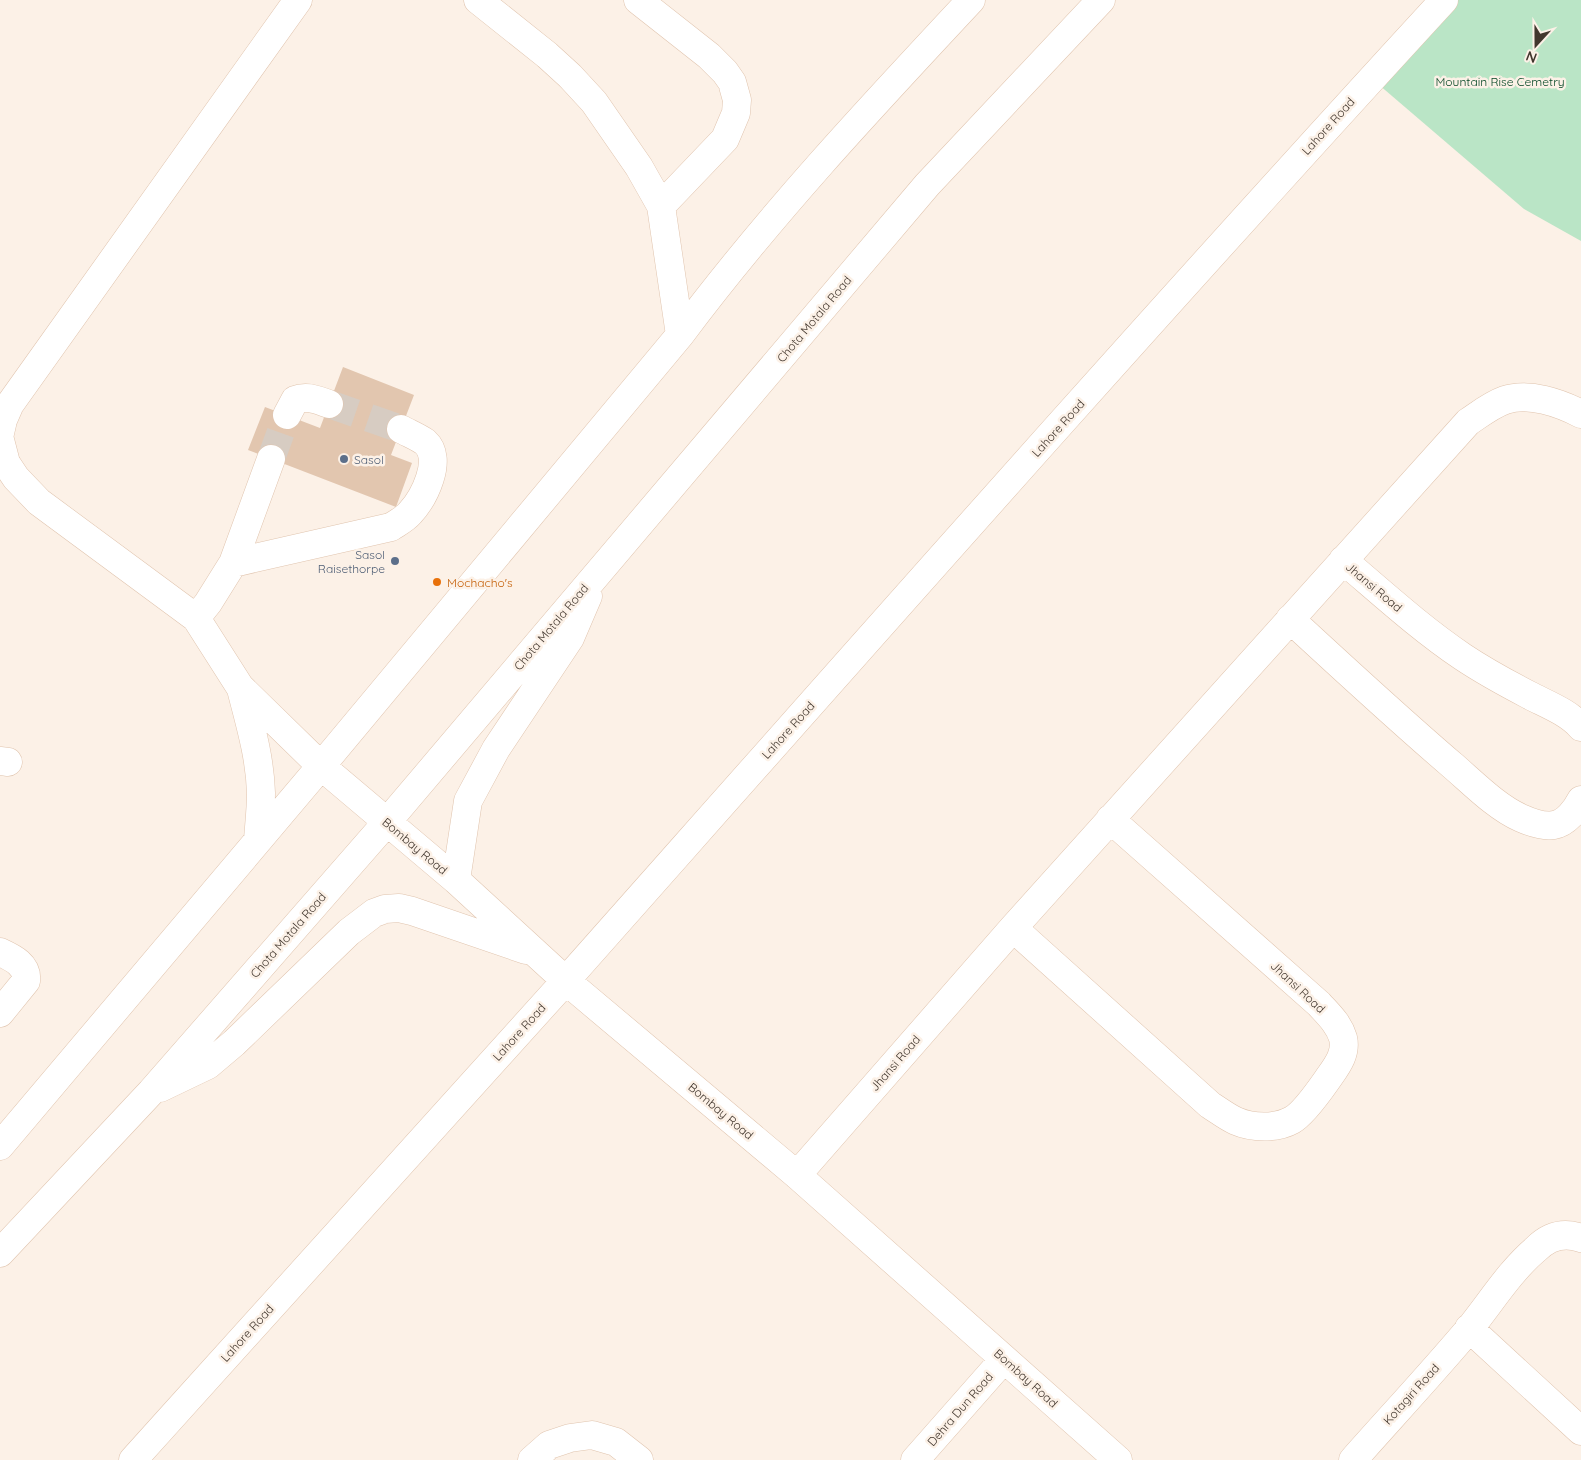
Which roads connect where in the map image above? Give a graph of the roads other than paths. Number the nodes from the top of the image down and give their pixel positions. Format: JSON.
{"nodes":[{"id":1,"x":298,"y":0,"type":"edge"},
{"id":2,"x":478,"y":0,"type":"edge"},
{"id":3,"x":638,"y":0,"type":"edge"},
{"id":4,"x":971,"y":0,"type":"edge"},
{"id":5,"x":1086,"y":0,"type":"edge"},
{"id":6,"x":1101,"y":0,"type":"edge"},
{"id":7,"x":1444,"y":0,"type":"edge"},
{"id":8,"x":1073,"y":30,"type":"junction"},
{"id":9,"x":661,"y":206,"type":"junction"},
{"id":10,"x":680,"y":334,"type":"junction"},
{"id":11,"x":329,"y":404,"type":"tunnel mouth"},
{"id":12,"x":1581,"y":414,"type":"edge"},
{"id":13,"x":287,"y":415,"type":"tunnel mouth"},
{"id":14,"x":400,"y":429,"type":"tunnel mouth"},
{"id":15,"x":0,"y":433,"type":"edge"},
{"id":16,"x":0,"y":440,"type":"edge"},
{"id":17,"x":271,"y":459,"type":"tunnel mouth"},
{"id":18,"x":1343,"y":560,"type":"junction"},
{"id":19,"x":233,"y":563,"type":"junction"},
{"id":20,"x":596,"y":573,"type":"junction"},
{"id":21,"x":196,"y":618,"type":"junction"},
{"id":22,"x":1290,"y":619,"type":"junction"},
{"id":23,"x":240,"y":687,"type":"junction"},
{"id":24,"x":1581,"y":727,"type":"edge"},
{"id":25,"x":321,"y":766,"type":"junction"},
{"id":26,"x":1581,"y":800,"type":"edge"},
{"id":27,"x":1110,"y":819,"type":"junction"},
{"id":28,"x":386,"y":822,"type":"junction"},
{"id":29,"x":258,"y":840,"type":"junction"},
{"id":30,"x":456,"y":880,"type":"junction"},
{"id":31,"x":1013,"y":928,"type":"junction"},
{"id":32,"x":0,"y":952,"type":"edge"},
{"id":33,"x":534,"y":953,"type":"junction"},
{"id":34,"x":566,"y":980,"type":"junction"},
{"id":35,"x":0,"y":1013,"type":"edge"},
{"id":36,"x":151,"y":1092,"type":"junction"},
{"id":37,"x":0,"y":1146,"type":"edge"},
{"id":38,"x":797,"y":1175,"type":"junction"},
{"id":39,"x":1581,"y":1238,"type":"edge"},
{"id":40,"x":0,"y":1253,"type":"edge"},
{"id":41,"x":1469,"y":1328,"type":"junction"},
{"id":42,"x":1004,"y":1359,"type":"junction"},
{"id":43,"x":1581,"y":1431,"type":"edge"},
{"id":44,"x":133,"y":1460,"type":"edge"},
{"id":45,"x":532,"y":1460,"type":"edge"},
{"id":46,"x":640,"y":1460,"type":"edge"},
{"id":47,"x":915,"y":1460,"type":"edge"},
{"id":48,"x":1118,"y":1460,"type":"edge"},
{"id":49,"x":1353,"y":1460,"type":"edge"}],
"edges":[{"from":1,"to":15,"type":"street"},
{"from":2,"to":9,"type":"street"},
{"from":3,"to":9,"type":"street"},
{"from":4,"to":10,"type":"street"},
{"from":5,"to":8,"type":"street"},
{"from":6,"to":8,"type":"street","name":"Chota Motala Road"},
{"from":7,"to":34,"type":"street","name":"Lahore Road"},
{"from":8,"to":20,"type":"street","name":"Chota Motala Road"},
{"from":9,"to":10,"type":"street"},
{"from":10,"to":25,"type":"street"},
{"from":11,"to":13,"type":"street"},
{"from":12,"to":18,"type":"street","name":"Jhansi Road"},
{"from":14,"to":19,"type":"street"},
{"from":16,"to":21,"type":"street"},
{"from":17,"to":19,"type":"street"},
{"from":18,"to":22,"type":"street","name":"Jhansi Road"},
{"from":18,"to":24,"type":"street","name":"Jhansi Road"},
{"from":19,"to":21,"type":"street"},
{"from":20,"to":28,"type":"street","name":"Chota Motala Road"},
{"from":20,"to":30,"type":"street"},
{"from":21,"to":23,"type":"street"},
{"from":22,"to":26,"type":"street"},
{"from":22,"to":27,"type":"street","name":"Jhansi Road"},
{"from":23,"to":25,"type":"street","name":"Bombay Road"},
{"from":23,"to":29,"type":"street"},
{"from":25,"to":28,"type":"street","name":"Bombay Road"},
{"from":25,"to":29,"type":"street"},
{"from":27,"to":31,"type":"street","name":"Jhansi Road"},
{"from":27,"to":31,"type":"street","name":"Jhansi Road"},
{"from":28,"to":30,"type":"street","name":"Bombay Road"},
{"from":28,"to":36,"type":"street","name":"Chota Motala Road"},
{"from":29,"to":37,"type":"street"},
{"from":30,"to":33,"type":"street","name":"Bombay Road"},
{"from":31,"to":38,"type":"street","name":"Jhansi Road"},
{"from":32,"to":35,"type":"street"},
{"from":33,"to":34,"type":"street","name":"Bombay Road"},
{"from":33,"to":36,"type":"street"},
{"from":34,"to":38,"type":"street","name":"Bombay Road"},
{"from":34,"to":44,"type":"street","name":"Lahore Road"},
{"from":36,"to":40,"type":"street","name":"Chota Motala Road"},
{"from":38,"to":42,"type":"street","name":"Bombay Road"},
{"from":39,"to":41,"type":"street","name":"Kotagiri Road"},
{"from":41,"to":43,"type":"street"},
{"from":41,"to":49,"type":"street","name":"Kotagiri Road"},
{"from":42,"to":47,"type":"street","name":"Dehra Dun Road"},
{"from":42,"to":48,"type":"street","name":"Bombay Road"},
{"from":45,"to":46,"type":"street"}]}
